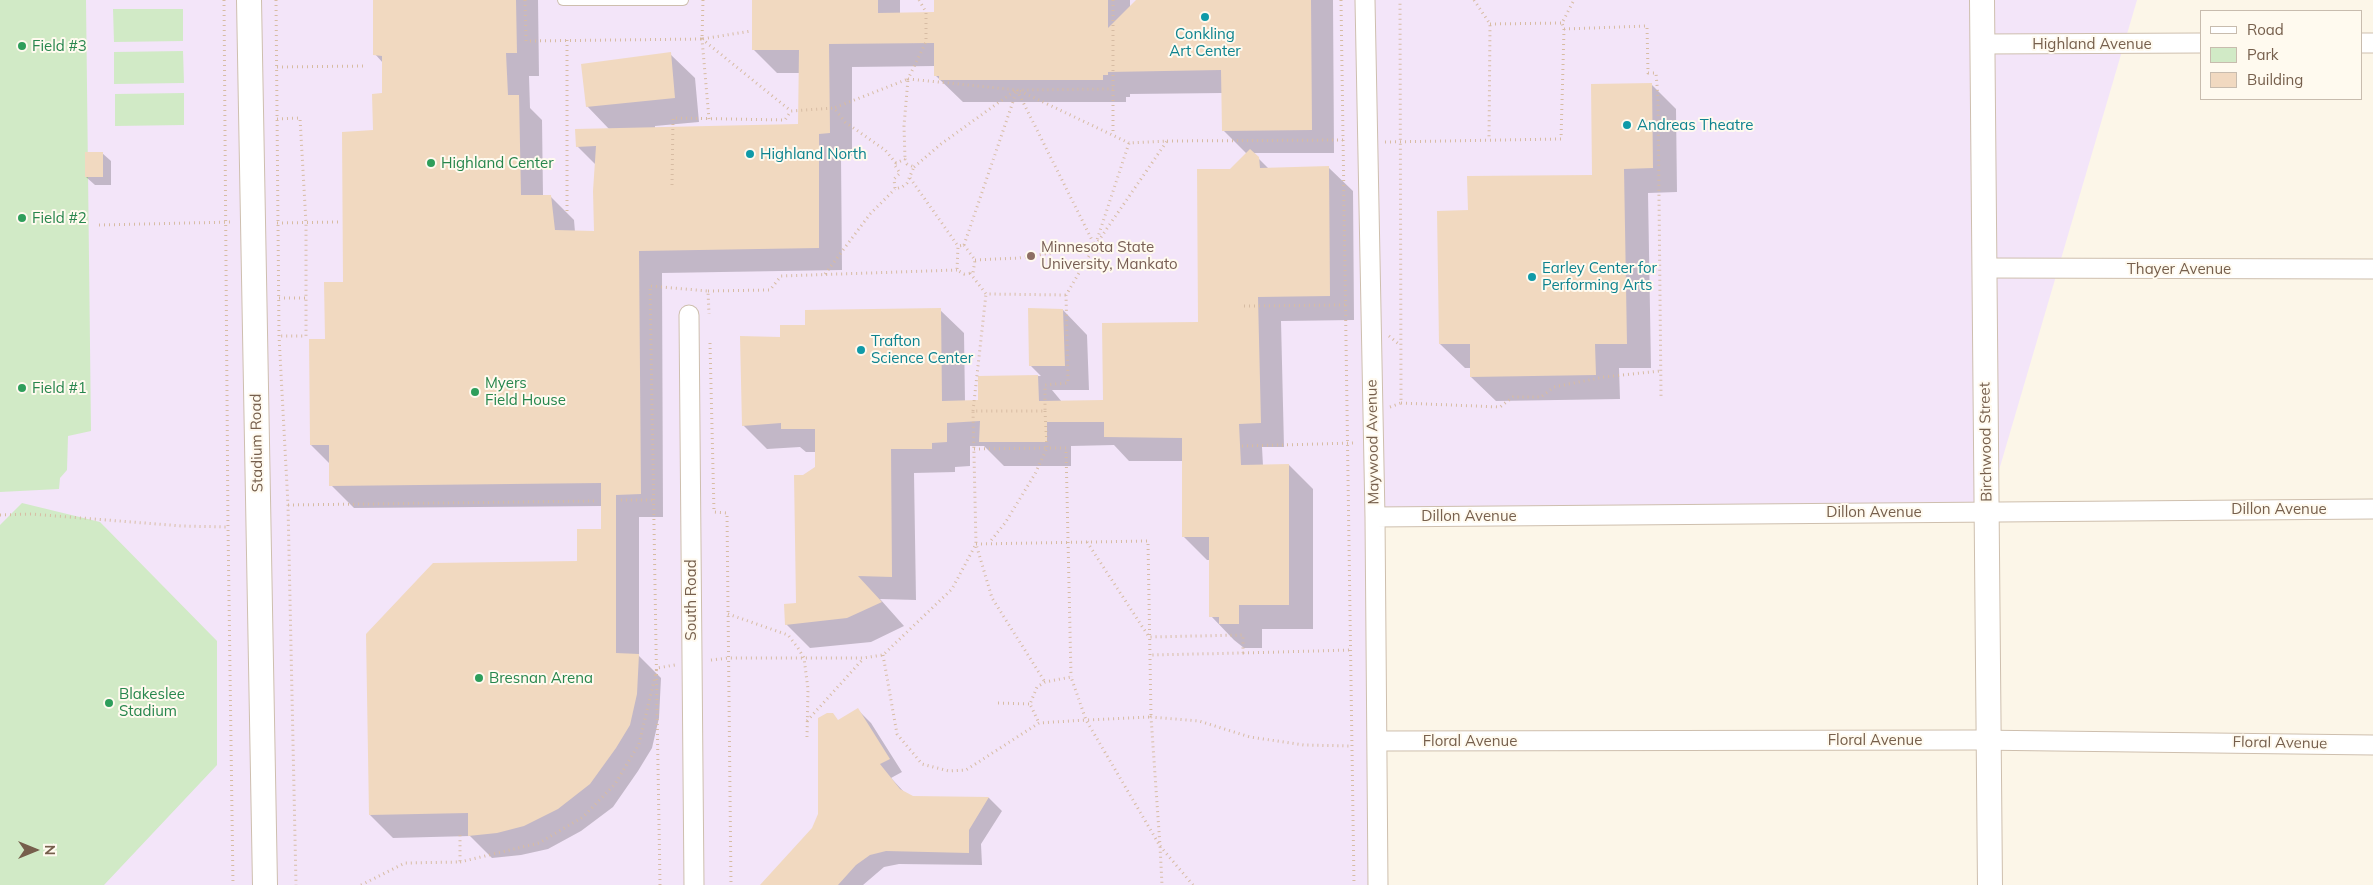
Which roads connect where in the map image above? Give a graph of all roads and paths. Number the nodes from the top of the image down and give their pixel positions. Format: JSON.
{"nodes":[{"id":1,"x":224,"y":0,"type":"edge"},
{"id":2,"x":249,"y":0,"type":"edge"},
{"id":3,"x":276,"y":0,"type":"edge"},
{"id":4,"x":525,"y":0,"type":"edge"},
{"id":5,"x":563,"y":0,"type":"edge"},
{"id":6,"x":683,"y":0,"type":"edge"},
{"id":7,"x":704,"y":0,"type":"edge"},
{"id":8,"x":919,"y":0,"type":"edge"},
{"id":9,"x":1113,"y":0,"type":"edge"},
{"id":10,"x":1341,"y":0,"type":"edge"},
{"id":11,"x":1365,"y":0,"type":"edge"},
{"id":12,"x":1400,"y":0,"type":"edge"},
{"id":13,"x":1474,"y":0,"type":"edge"},
{"id":14,"x":1574,"y":0,"type":"edge"},
{"id":15,"x":1982,"y":0,"type":"edge"},
{"id":16,"x":1562,"y":23,"type":"junction"},
{"id":17,"x":1490,"y":24,"type":"junction"},
{"id":18,"x":1564,"y":29,"type":"junction"},
{"id":19,"x":751,"y":31,"type":"dead end"},
{"id":20,"x":702,"y":39,"type":"junction"},
{"id":21,"x":567,"y":40,"type":"junction"},
{"id":22,"x":1983,"y":44,"type":"junction"},
{"id":23,"x":2200,"y":44,"type":"edge"},
{"id":24,"x":277,"y":66,"type":"junction"},
{"id":25,"x":365,"y":66,"type":"dead end"},
{"id":26,"x":908,"y":79,"type":"junction"},
{"id":27,"x":1113,"y":89,"type":"junction"},
{"id":28,"x":1017,"y":90,"type":"junction"},
{"id":29,"x":834,"y":108,"type":"junction"},
{"id":30,"x":791,"y":111,"type":"junction"},
{"id":31,"x":277,"y":119,"type":"junction"},
{"id":32,"x":709,"y":119,"type":"junction"},
{"id":33,"x":1113,"y":135,"type":"junction"},
{"id":34,"x":1489,"y":139,"type":"junction"},
{"id":35,"x":1343,"y":140,"type":"junction"},
{"id":36,"x":1167,"y":141,"type":"junction"},
{"id":37,"x":1368,"y":141,"type":"junction"},
{"id":38,"x":1129,"y":143,"type":"junction"},
{"id":39,"x":1401,"y":143,"type":"junction"},
{"id":40,"x":905,"y":159,"type":"junction"},
{"id":41,"x":896,"y":163,"type":"junction"},
{"id":42,"x":914,"y":167,"type":"junction"},
{"id":43,"x":910,"y":178,"type":"junction"},
{"id":44,"x":672,"y":184,"type":"dead end"},
{"id":45,"x":895,"y":189,"type":"junction"},
{"id":46,"x":567,"y":212,"type":"dead end"},
{"id":47,"x":226,"y":222,"type":"junction"},
{"id":48,"x":253,"y":222,"type":"junction"},
{"id":49,"x":338,"y":222,"type":"dead end"},
{"id":50,"x":278,"y":223,"type":"junction"},
{"id":51,"x":306,"y":223,"type":"junction"},
{"id":52,"x":99,"y":225,"type":"dead end"},
{"id":53,"x":964,"y":244,"type":"junction"},
{"id":54,"x":958,"y":246,"type":"junction"},
{"id":55,"x":1095,"y":246,"type":"junction"},
{"id":56,"x":975,"y":260,"type":"junction"},
{"id":57,"x":1985,"y":268,"type":"junction"},
{"id":58,"x":2373,"y":269,"type":"edge"},
{"id":59,"x":957,"y":270,"type":"junction"},
{"id":60,"x":970,"y":273,"type":"junction"},
{"id":61,"x":825,"y":274,"type":"junction"},
{"id":62,"x":708,"y":291,"type":"junction"},
{"id":63,"x":986,"y":294,"type":"junction"},
{"id":64,"x":1066,"y":295,"type":"junction"},
{"id":65,"x":279,"y":298,"type":"junction"},
{"id":66,"x":306,"y":298,"type":"junction"},
{"id":67,"x":1346,"y":305,"type":"junction"},
{"id":68,"x":1244,"y":306,"type":"dead end"},
{"id":69,"x":689,"y":320,"type":"joint"},
{"id":70,"x":710,"y":324,"type":"junction"},
{"id":71,"x":279,"y":336,"type":"junction"},
{"id":72,"x":1660,"y":371,"type":"junction"},
{"id":73,"x":1661,"y":396,"type":"dead end"},
{"id":74,"x":1401,"y":403,"type":"junction"},
{"id":75,"x":1045,"y":410,"type":"junction"},
{"id":76,"x":973,"y":411,"type":"junction"},
{"id":77,"x":1373,"y":414,"type":"junction"},
{"id":78,"x":1347,"y":428,"type":"junction"},
{"id":79,"x":1348,"y":443,"type":"junction"},
{"id":80,"x":1374,"y":443,"type":"junction"},
{"id":81,"x":1242,"y":446,"type":"dead end"},
{"id":82,"x":1047,"y":448,"type":"junction"},
{"id":83,"x":974,"y":449,"type":"junction"},
{"id":84,"x":621,"y":500,"type":"dead end"},
{"id":85,"x":654,"y":500,"type":"junction"},
{"id":86,"x":595,"y":501,"type":"dead end"},
{"id":87,"x":288,"y":505,"type":"junction"},
{"id":88,"x":2373,"y":509,"type":"edge"},
{"id":89,"x":1987,"y":512,"type":"junction"},
{"id":90,"x":0,"y":515,"type":"edge"},
{"id":91,"x":1375,"y":516,"type":"junction"},
{"id":92,"x":228,"y":527,"type":"junction"},
{"id":93,"x":1068,"y":542,"type":"junction"},
{"id":94,"x":1086,"y":542,"type":"junction"},
{"id":95,"x":989,"y":543,"type":"junction"},
{"id":96,"x":976,"y":544,"type":"junction"},
{"id":97,"x":728,"y":614,"type":"junction"},
{"id":98,"x":1149,"y":637,"type":"junction"},
{"id":99,"x":1351,"y":650,"type":"junction"},
{"id":100,"x":1243,"y":652,"type":"junction"},
{"id":101,"x":882,"y":655,"type":"junction"},
{"id":102,"x":1150,"y":655,"type":"junction"},
{"id":103,"x":729,"y":658,"type":"junction"},
{"id":104,"x":804,"y":658,"type":"junction"},
{"id":105,"x":863,"y":658,"type":"junction"},
{"id":106,"x":692,"y":662,"type":"junction"},
{"id":107,"x":657,"y":668,"type":"junction"},
{"id":108,"x":1071,"y":677,"type":"junction"},
{"id":109,"x":1045,"y":682,"type":"junction"},
{"id":110,"x":998,"y":703,"type":"dead end"},
{"id":111,"x":1030,"y":704,"type":"junction"},
{"id":112,"x":1151,"y":717,"type":"junction"},
{"id":113,"x":1086,"y":720,"type":"junction"},
{"id":114,"x":808,"y":721,"type":"junction"},
{"id":115,"x":1039,"y":723,"type":"junction"},
{"id":116,"x":807,"y":737,"type":"dead end"},
{"id":117,"x":1989,"y":740,"type":"junction"},
{"id":118,"x":1378,"y":741,"type":"junction"},
{"id":119,"x":2373,"y":744,"type":"edge"},
{"id":120,"x":1352,"y":746,"type":"junction"},
{"id":121,"x":460,"y":832,"type":"dead end"},
{"id":122,"x":1160,"y":846,"type":"junction"},
{"id":123,"x":460,"y":862,"type":"junction"},
{"id":124,"x":234,"y":885,"type":"edge"},
{"id":125,"x":264,"y":885,"type":"edge"},
{"id":126,"x":296,"y":885,"type":"edge"},
{"id":127,"x":361,"y":885,"type":"edge"},
{"id":128,"x":660,"y":885,"type":"edge"},
{"id":129,"x":694,"y":885,"type":"edge"},
{"id":130,"x":731,"y":885,"type":"edge"},
{"id":131,"x":1162,"y":885,"type":"edge"},
{"id":132,"x":1194,"y":885,"type":"edge"},
{"id":133,"x":1354,"y":885,"type":"edge"},
{"id":134,"x":1378,"y":885,"type":"edge"},
{"id":135,"x":1990,"y":885,"type":"edge"}],
"edges":[{"from":1,"to":47,"type":"path"},
{"from":2,"to":48,"type":"street","name":"Stadium Road"},
{"from":3,"to":24,"type":"path"},
{"from":4,"to":21,"type":"path"},
{"from":5,"to":6,"type":"lane"},
{"from":7,"to":20,"type":"path"},
{"from":8,"to":26,"type":"path"},
{"from":9,"to":27,"type":"path"},
{"from":10,"to":35,"type":"path"},
{"from":11,"to":37,"type":"street","name":"Maywood Avenue"},
{"from":12,"to":39,"type":"path"},
{"from":13,"to":17,"type":"path"},
{"from":14,"to":16,"type":"path"},
{"from":15,"to":22,"type":"street","name":"Birchwood Street"},
{"from":16,"to":17,"type":"path"},
{"from":16,"to":18,"type":"path"},
{"from":17,"to":34,"type":"path"},
{"from":18,"to":34,"type":"path"},
{"from":18,"to":72,"type":"path"},
{"from":19,"to":20,"type":"path"},
{"from":20,"to":21,"type":"path"},
{"from":20,"to":30,"type":"path"},
{"from":20,"to":32,"type":"path"},
{"from":21,"to":46,"type":"path"},
{"from":22,"to":23,"type":"street","name":"Highland Avenue"},
{"from":22,"to":57,"type":"street","name":"Birchwood Street"},
{"from":24,"to":25,"type":"path"},
{"from":24,"to":31,"type":"path"},
{"from":26,"to":28,"type":"path"},
{"from":26,"to":29,"type":"path"},
{"from":26,"to":40,"type":"path"},
{"from":27,"to":28,"type":"path"},
{"from":27,"to":33,"type":"path"},
{"from":28,"to":33,"type":"path"},
{"from":28,"to":42,"type":"path"},
{"from":28,"to":53,"type":"path"},
{"from":28,"to":55,"type":"path"},
{"from":29,"to":30,"type":"path"},
{"from":29,"to":41,"type":"path"},
{"from":30,"to":32,"type":"path"},
{"from":31,"to":50,"type":"path"},
{"from":31,"to":51,"type":"path"},
{"from":32,"to":44,"type":"path"},
{"from":33,"to":38,"type":"path"},
{"from":34,"to":39,"type":"path"},
{"from":35,"to":36,"type":"path"},
{"from":35,"to":37,"type":"path"},
{"from":35,"to":67,"type":"path"},
{"from":36,"to":38,"type":"path"},
{"from":36,"to":55,"type":"path"},
{"from":37,"to":39,"type":"path"},
{"from":37,"to":77,"type":"street","name":"Maywood Avenue"},
{"from":38,"to":55,"type":"path"},
{"from":39,"to":74,"type":"path"},
{"from":40,"to":41,"type":"path"},
{"from":40,"to":42,"type":"path"},
{"from":41,"to":45,"type":"path"},
{"from":42,"to":43,"type":"path"},
{"from":43,"to":45,"type":"path"},
{"from":43,"to":54,"type":"path"},
{"from":45,"to":61,"type":"path"},
{"from":47,"to":48,"type":"path"},
{"from":47,"to":52,"type":"path"},
{"from":47,"to":92,"type":"path"},
{"from":48,"to":50,"type":"path"},
{"from":48,"to":125,"type":"street","name":"Stadium Road"},
{"from":49,"to":51,"type":"path"},
{"from":50,"to":51,"type":"path"},
{"from":50,"to":65,"type":"path"},
{"from":51,"to":66,"type":"path"},
{"from":53,"to":54,"type":"path"},
{"from":53,"to":56,"type":"path"},
{"from":54,"to":59,"type":"path"},
{"from":55,"to":56,"type":"path"},
{"from":55,"to":64,"type":"path"},
{"from":56,"to":60,"type":"path"},
{"from":57,"to":58,"type":"street","name":"Thayer Avenue"},
{"from":57,"to":89,"type":"street","name":"Birchwood Street"},
{"from":59,"to":60,"type":"path"},
{"from":59,"to":61,"type":"path"},
{"from":60,"to":63,"type":"path"},
{"from":61,"to":62,"type":"path"},
{"from":62,"to":70,"type":"path"},
{"from":62,"to":85,"type":"path"},
{"from":63,"to":64,"type":"path"},
{"from":63,"to":76,"type":"path"},
{"from":64,"to":75,"type":"path"},
{"from":65,"to":66,"type":"path"},
{"from":65,"to":71,"type":"path"},
{"from":66,"to":71,"type":"path"},
{"from":67,"to":68,"type":"path"},
{"from":67,"to":78,"type":"path"},
{"from":69,"to":70,"type":"path"},
{"from":69,"to":106,"type":"street","name":"South Road"},
{"from":70,"to":97,"type":"path"},
{"from":71,"to":87,"type":"path"},
{"from":72,"to":73,"type":"path"},
{"from":72,"to":74,"type":"path"},
{"from":74,"to":77,"type":"path"},
{"from":75,"to":76,"type":"path"},
{"from":75,"to":82,"type":"path"},
{"from":76,"to":83,"type":"path"},
{"from":77,"to":78,"type":"path"},
{"from":77,"to":80,"type":"street","name":"Maywood Avenue"},
{"from":78,"to":79,"type":"path"},
{"from":79,"to":80,"type":"path"},
{"from":79,"to":81,"type":"path"},
{"from":79,"to":99,"type":"path"},
{"from":80,"to":91,"type":"street","name":"Maywood Avenue"},
{"from":82,"to":83,"type":"path"},
{"from":82,"to":93,"type":"path"},
{"from":82,"to":95,"type":"path"},
{"from":83,"to":96,"type":"path"},
{"from":84,"to":85,"type":"path"},
{"from":85,"to":107,"type":"path"},
{"from":86,"to":87,"type":"path"},
{"from":87,"to":126,"type":"path"},
{"from":88,"to":89,"type":"street","name":"Dillon Avenue"},
{"from":89,"to":91,"type":"street","name":"Dillon Avenue"},
{"from":89,"to":117,"type":"street","name":"Birchwood Street"},
{"from":90,"to":92,"type":"path"},
{"from":91,"to":118,"type":"street","name":"Maywood Avenue"},
{"from":92,"to":124,"type":"path"},
{"from":93,"to":94,"type":"path"},
{"from":93,"to":95,"type":"path"},
{"from":93,"to":108,"type":"path"},
{"from":94,"to":98,"type":"path"},
{"from":94,"to":98,"type":"path"},
{"from":95,"to":96,"type":"path"},
{"from":96,"to":101,"type":"path"},
{"from":96,"to":109,"type":"path"},
{"from":97,"to":103,"type":"path"},
{"from":97,"to":104,"type":"path"},
{"from":98,"to":100,"type":"path"},
{"from":98,"to":102,"type":"path"},
{"from":99,"to":100,"type":"path"},
{"from":99,"to":120,"type":"path"},
{"from":100,"to":102,"type":"path"},
{"from":101,"to":105,"type":"path"},
{"from":101,"to":115,"type":"path"},
{"from":102,"to":112,"type":"path"},
{"from":103,"to":104,"type":"path"},
{"from":103,"to":106,"type":"path"},
{"from":103,"to":130,"type":"path"},
{"from":104,"to":105,"type":"path"},
{"from":104,"to":114,"type":"path"},
{"from":105,"to":114,"type":"path"},
{"from":106,"to":107,"type":"path"},
{"from":106,"to":129,"type":"street","name":"South Road"},
{"from":107,"to":123,"type":"path"},
{"from":107,"to":128,"type":"path"},
{"from":108,"to":109,"type":"path"},
{"from":108,"to":113,"type":"path"},
{"from":109,"to":111,"type":"path"},
{"from":110,"to":111,"type":"path"},
{"from":111,"to":115,"type":"path"},
{"from":112,"to":113,"type":"path"},
{"from":112,"to":120,"type":"path"},
{"from":112,"to":122,"type":"path"},
{"from":113,"to":115,"type":"path"},
{"from":113,"to":122,"type":"path"},
{"from":114,"to":116,"type":"path"},
{"from":117,"to":118,"type":"street","name":"Floral Avenue"},
{"from":117,"to":119,"type":"street","name":"Floral Avenue"},
{"from":117,"to":135,"type":"street","name":"Birchwood Street"},
{"from":118,"to":134,"type":"street","name":"Maywood Avenue"},
{"from":120,"to":133,"type":"path"},
{"from":121,"to":123,"type":"path"},
{"from":122,"to":131,"type":"path"},
{"from":122,"to":132,"type":"path"},
{"from":123,"to":127,"type":"path"}]}
